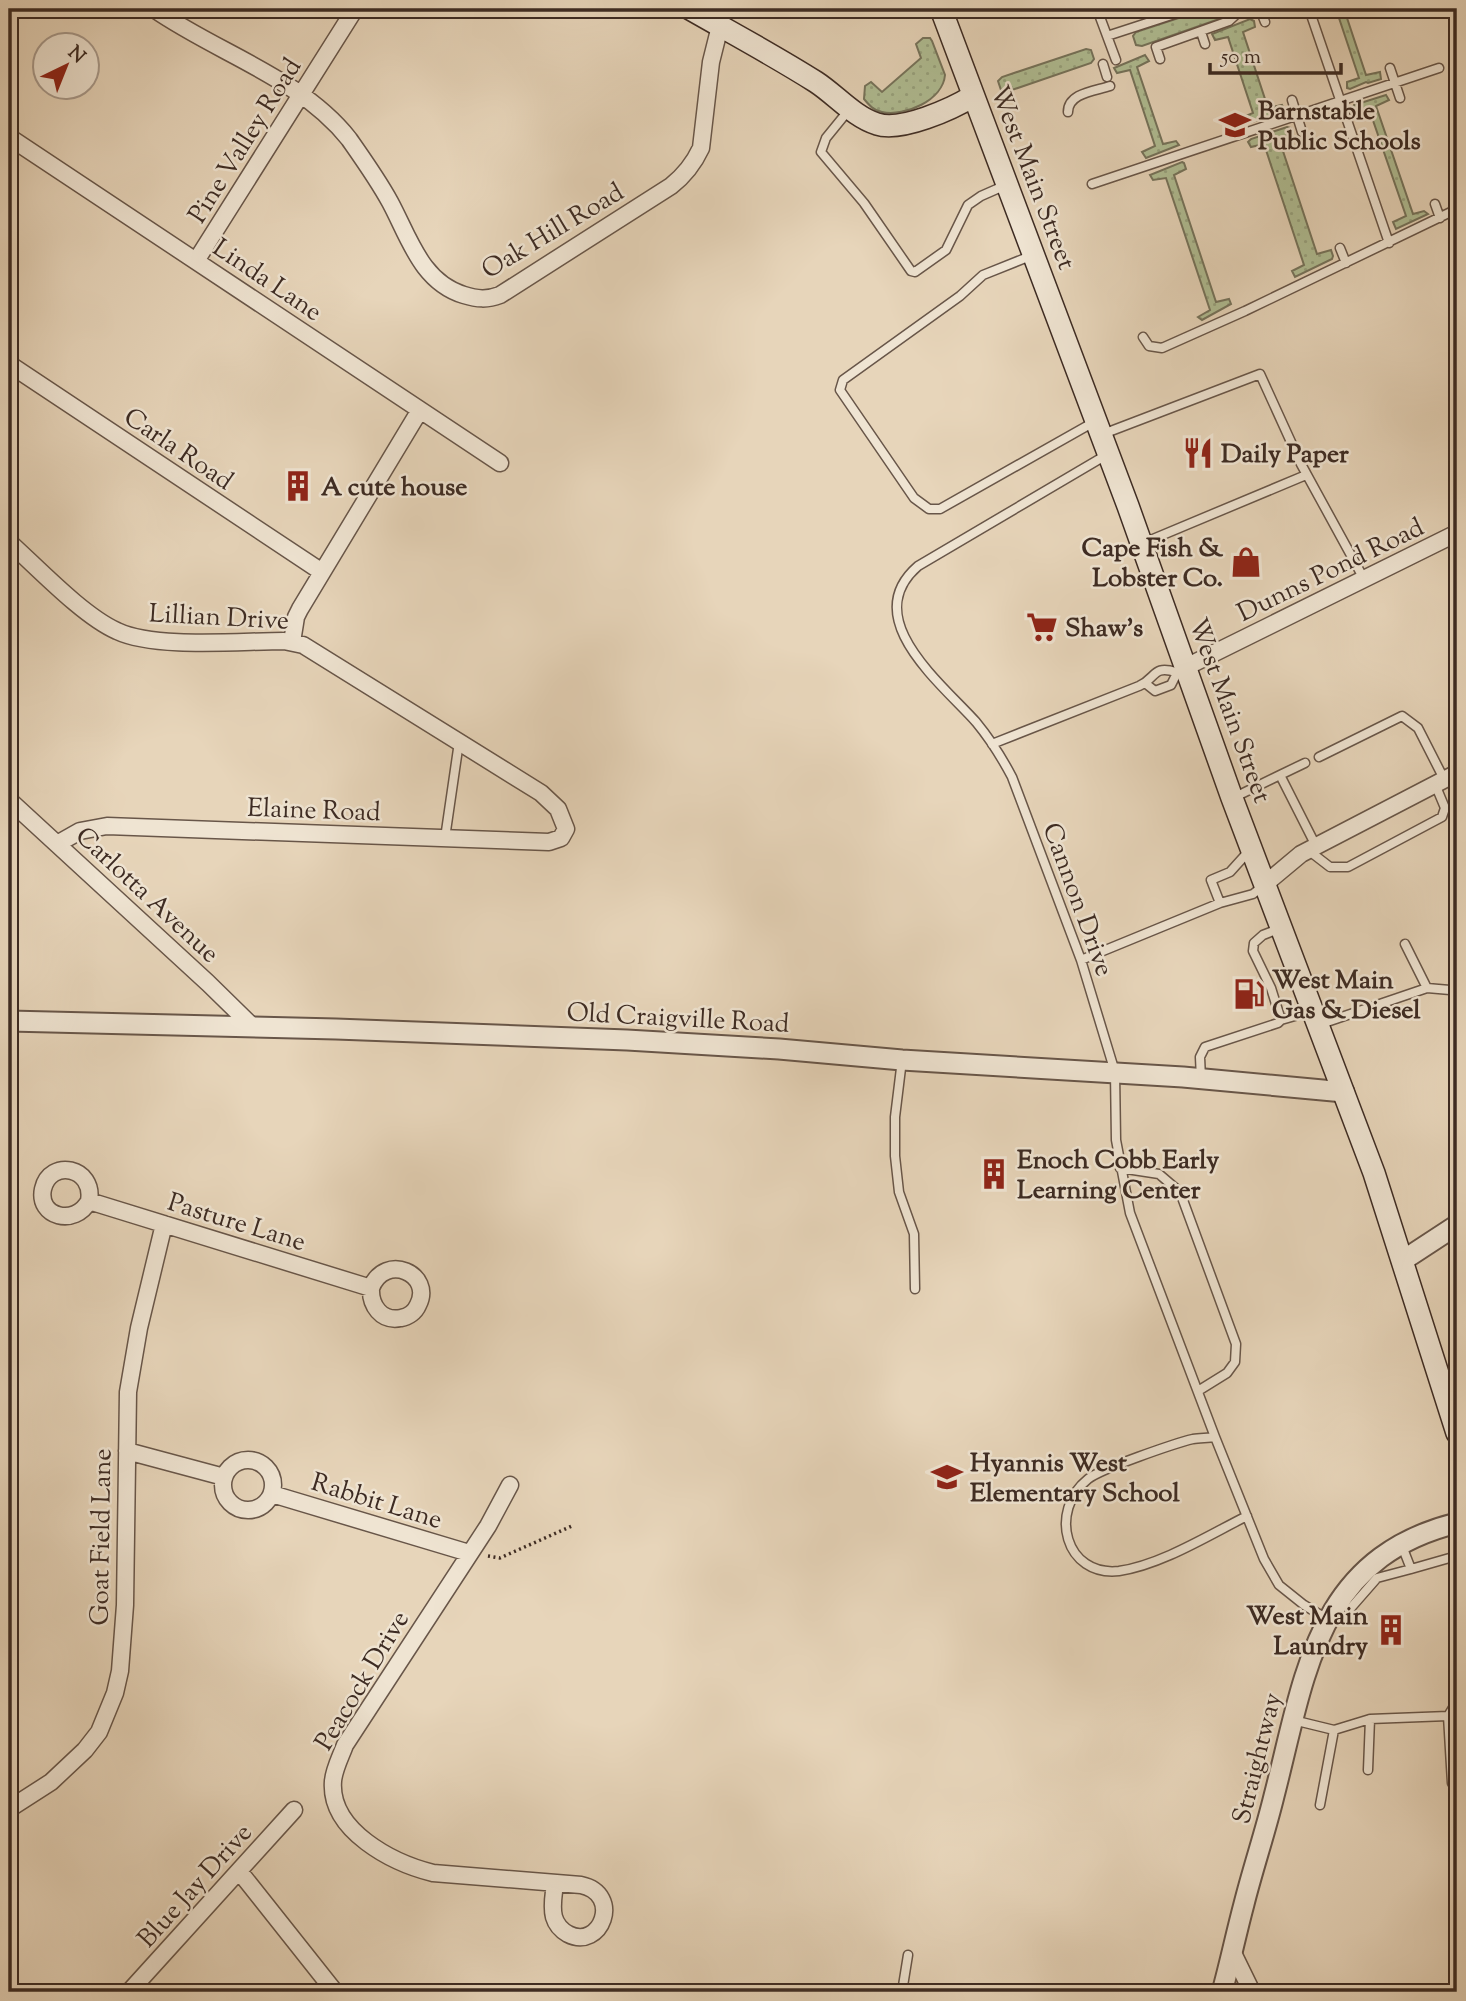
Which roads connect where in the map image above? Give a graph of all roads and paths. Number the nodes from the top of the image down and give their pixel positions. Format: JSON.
{"nodes":[{"id":1,"x":154,"y":9,"type":"edge"},
{"id":2,"x":355,"y":9,"type":"edge"},
{"id":3,"x":691,"y":9,"type":"edge"},
{"id":4,"x":941,"y":9,"type":"edge"},
{"id":5,"x":1097,"y":9,"type":"edge"},
{"id":6,"x":1190,"y":9,"type":"edge"},
{"id":7,"x":1242,"y":9,"type":"edge"},
{"id":8,"x":1261,"y":9,"type":"edge"},
{"id":9,"x":1309,"y":9,"type":"edge"},
{"id":10,"x":1265,"y":22,"type":"dead end"},
{"id":11,"x":720,"y":26,"type":"junction"},
{"id":12,"x":1200,"y":32,"type":"junction"},
{"id":13,"x":1107,"y":36,"type":"junction"},
{"id":14,"x":1205,"y":44,"type":"dead end"},
{"id":15,"x":1160,"y":59,"type":"dead end"},
{"id":16,"x":1116,"y":60,"type":"dead end"},
{"id":17,"x":1103,"y":64,"type":"dead end"},
{"id":18,"x":1390,"y":68,"type":"dead end"},
{"id":19,"x":1439,"y":68,"type":"dead end"},
{"id":20,"x":1395,"y":83,"type":"junction"},
{"id":21,"x":302,"y":94,"type":"junction"},
{"id":22,"x":973,"y":96,"type":"junction"},
{"id":23,"x":1400,"y":98,"type":"dead end"},
{"id":24,"x":1292,"y":100,"type":"dead end"},
{"id":25,"x":1341,"y":101,"type":"junction"},
{"id":26,"x":850,"y":109,"type":"junction"},
{"id":27,"x":1068,"y":112,"type":"dead end"},
{"id":28,"x":1297,"y":116,"type":"junction"},
{"id":29,"x":1302,"y":132,"type":"dead end"},
{"id":30,"x":9,"y":136,"type":"edge"},
{"id":31,"x":1092,"y":184,"type":"dead end"},
{"id":32,"x":1006,"y":185,"type":"junction"},
{"id":33,"x":1436,"y":204,"type":"dead end"},
{"id":34,"x":1457,"y":209,"type":"edge"},
{"id":35,"x":1440,"y":218,"type":"junction"},
{"id":36,"x":1389,"y":243,"type":"junction"},
{"id":37,"x":1340,"y":248,"type":"dead end"},
{"id":38,"x":1033,"y":255,"type":"junction"},
{"id":39,"x":196,"y":261,"type":"junction"},
{"id":40,"x":1346,"y":263,"type":"junction"},
{"id":41,"x":1143,"y":337,"type":"dead end"},
{"id":42,"x":9,"y":364,"type":"edge"},
{"id":43,"x":420,"y":410,"type":"junction"},
{"id":44,"x":1101,"y":437,"type":"junction"},
{"id":45,"x":500,"y":463,"type":"dead end"},
{"id":46,"x":1306,"y":475,"type":"junction"},
{"id":47,"x":1457,"y":533,"type":"edge"},
{"id":48,"x":9,"y":542,"type":"edge"},
{"id":49,"x":1142,"y":544,"type":"junction"},
{"id":50,"x":322,"y":572,"type":"junction"},
{"id":51,"x":1364,"y":579,"type":"junction"},
{"id":52,"x":292,"y":642,"type":"junction"},
{"id":53,"x":1181,"y":670,"type":"junction"},
{"id":54,"x":1145,"y":683,"type":"junction"},
{"id":55,"x":459,"y":742,"type":"junction"},
{"id":56,"x":992,"y":744,"type":"junction"},
{"id":57,"x":1319,"y":757,"type":"dead end"},
{"id":58,"x":1306,"y":763,"type":"dead end"},
{"id":59,"x":1280,"y":775,"type":"junction"},
{"id":60,"x":1446,"y":779,"type":"edge"},
{"id":61,"x":1232,"y":798,"type":"junction"},
{"id":62,"x":9,"y":800,"type":"edge"},
{"id":63,"x":566,"y":829,"type":"joint"},
{"id":64,"x":445,"y":838,"type":"junction"},
{"id":65,"x":57,"y":844,"type":"junction"},
{"id":66,"x":1312,"y":848,"type":"junction"},
{"id":67,"x":1251,"y":849,"type":"junction"},
{"id":68,"x":1265,"y":884,"type":"junction"},
{"id":69,"x":1220,"y":903,"type":"junction"},
{"id":70,"x":1281,"y":928,"type":"junction"},
{"id":71,"x":1405,"y":943,"type":"dead end"},
{"id":72,"x":1082,"y":960,"type":"junction"},
{"id":73,"x":1457,"y":987,"type":"edge"},
{"id":74,"x":1427,"y":988,"type":"junction"},
{"id":75,"x":1315,"y":1018,"type":"junction"},
{"id":76,"x":1281,"y":1020,"type":"junction"},
{"id":77,"x":9,"y":1021,"type":"edge"},
{"id":78,"x":253,"y":1027,"type":"junction"},
{"id":79,"x":902,"y":1060,"type":"junction"},
{"id":80,"x":1115,"y":1072,"type":"junction"},
{"id":81,"x":1201,"y":1079,"type":"junction"},
{"id":82,"x":1343,"y":1092,"type":"junction"},
{"id":83,"x":1120,"y":1168,"type":"junction"},
{"id":84,"x":89,"y":1201,"type":"dead end"},
{"id":85,"x":164,"y":1224,"type":"junction"},
{"id":86,"x":1457,"y":1225,"type":"edge"},
{"id":87,"x":1402,"y":1261,"type":"junction"},
{"id":88,"x":372,"y":1288,"type":"dead end"},
{"id":89,"x":915,"y":1289,"type":"dead end"},
{"id":90,"x":1198,"y":1391,"type":"junction"},
{"id":91,"x":1457,"y":1433,"type":"edge"},
{"id":92,"x":1215,"y":1437,"type":"junction"},
{"id":93,"x":127,"y":1451,"type":"junction"},
{"id":94,"x":224,"y":1478,"type":"junction"},
{"id":95,"x":510,"y":1485,"type":"dead end"},
{"id":96,"x":272,"y":1493,"type":"junction"},
{"id":97,"x":1247,"y":1516,"type":"junction"},
{"id":98,"x":1457,"y":1523,"type":"edge"},
{"id":99,"x":574,"y":1525,"type":"dead end"},
{"id":100,"x":1401,"y":1545,"type":"junction"},
{"id":101,"x":469,"y":1553,"type":"junction"},
{"id":102,"x":1411,"y":1569,"type":"junction"},
{"id":103,"x":1457,"y":1569,"type":"edge"},
{"id":104,"x":1349,"y":1610,"type":"dead end"},
{"id":105,"x":1327,"y":1619,"type":"junction"},
{"id":106,"x":1457,"y":1701,"type":"edge"},
{"id":107,"x":1448,"y":1716,"type":"junction"},
{"id":108,"x":1370,"y":1719,"type":"junction"},
{"id":109,"x":1292,"y":1720,"type":"junction"},
{"id":110,"x":1334,"y":1730,"type":"junction"},
{"id":111,"x":1368,"y":1770,"type":"dead end"},
{"id":112,"x":1457,"y":1790,"type":"edge"},
{"id":113,"x":1320,"y":1805,"type":"dead end"},
{"id":114,"x":9,"y":1809,"type":"edge"},
{"id":115,"x":294,"y":1810,"type":"dead end"},
{"id":116,"x":239,"y":1871,"type":"junction"},
{"id":117,"x":555,"y":1883,"type":"dead end"},
{"id":118,"x":1232,"y":1951,"type":"junction"},
{"id":119,"x":908,"y":1955,"type":"dead end"},
{"id":120,"x":129,"y":1992,"type":"edge"},
{"id":121,"x":335,"y":1992,"type":"edge"},
{"id":122,"x":902,"y":1992,"type":"edge"},
{"id":123,"x":1222,"y":1992,"type":"edge"},
{"id":124,"x":1252,"y":1992,"type":"edge"}],
"edges":[{"from":1,"to":21,"type":"street","name":"Oak Hill Road"},
{"from":2,"to":21,"type":"street","name":"Pine Valley Road"},
{"from":3,"to":11,"type":"main road"},
{"from":4,"to":22,"type":"main road","name":"West Main Street"},
{"from":5,"to":13,"type":"lane"},
{"from":6,"to":13,"type":"lane"},
{"from":7,"to":12,"type":"lane"},
{"from":8,"to":10,"type":"lane"},
{"from":9,"to":25,"type":"lane"},
{"from":11,"to":21,"type":"street","name":"Oak Hill Road"},
{"from":11,"to":26,"type":"main road"},
{"from":12,"to":14,"type":"lane"},
{"from":12,"to":15,"type":"lane"},
{"from":13,"to":16,"type":"lane"},
{"from":17,"to":27,"type":"lane"},
{"from":18,"to":20,"type":"lane"},
{"from":19,"to":20,"type":"lane"},
{"from":20,"to":23,"type":"lane"},
{"from":20,"to":25,"type":"lane"},
{"from":21,"to":39,"type":"street","name":"Pine Valley Road"},
{"from":22,"to":26,"type":"main road"},
{"from":22,"to":32,"type":"main road","name":"West Main Street"},
{"from":24,"to":28,"type":"lane"},
{"from":25,"to":28,"type":"lane"},
{"from":25,"to":36,"type":"lane"},
{"from":26,"to":32,"type":"lane"},
{"from":28,"to":29,"type":"lane"},
{"from":28,"to":31,"type":"lane"},
{"from":30,"to":39,"type":"street","name":"Linda Lane"},
{"from":32,"to":38,"type":"main road","name":"West Main Street"},
{"from":33,"to":35,"type":"lane"},
{"from":34,"to":35,"type":"lane"},
{"from":35,"to":36,"type":"lane"},
{"from":36,"to":40,"type":"lane"},
{"from":37,"to":40,"type":"lane"},
{"from":38,"to":44,"type":"main road","name":"West Main Street"},
{"from":38,"to":44,"type":"lane"},
{"from":39,"to":43,"type":"street","name":"Linda Lane"},
{"from":40,"to":41,"type":"lane"},
{"from":42,"to":50,"type":"street","name":"Carla Road"},
{"from":43,"to":45,"type":"street","name":"Linda Lane"},
{"from":43,"to":50,"type":"street"},
{"from":44,"to":46,"type":"lane"},
{"from":44,"to":49,"type":"main road","name":"West Main Street"},
{"from":44,"to":56,"type":"lane","name":"Cannon Drive"},
{"from":46,"to":49,"type":"lane"},
{"from":46,"to":51,"type":"lane"},
{"from":47,"to":51,"type":"street","name":"Dunns Pond Road"},
{"from":48,"to":52,"type":"street","name":"Lillian Drive"},
{"from":49,"to":53,"type":"main road","name":"West Main Street"},
{"from":50,"to":52,"type":"street"},
{"from":51,"to":53,"type":"street","name":"Dunns Pond Road"},
{"from":52,"to":55,"type":"street","name":"Lillian Drive"},
{"from":53,"to":54,"type":"lane"},
{"from":53,"to":54,"type":"lane"},
{"from":53,"to":61,"type":"main road","name":"West Main Street"},
{"from":54,"to":56,"type":"lane"},
{"from":55,"to":63,"type":"street","name":"Lillian Drive"},
{"from":55,"to":64,"type":"lane"},
{"from":56,"to":72,"type":"lane","name":"Cannon Drive"},
{"from":57,"to":60,"type":"lane"},
{"from":58,"to":59,"type":"lane"},
{"from":59,"to":61,"type":"lane"},
{"from":59,"to":66,"type":"lane"},
{"from":60,"to":66,"type":"street"},
{"from":60,"to":66,"type":"lane"},
{"from":61,"to":67,"type":"main road","name":"West Main Street"},
{"from":62,"to":65,"type":"street","name":"Carlotta Avenue"},
{"from":63,"to":64,"type":"street","name":"Elaine Road"},
{"from":64,"to":65,"type":"street","name":"Elaine Road"},
{"from":65,"to":78,"type":"street","name":"Carlotta Avenue"},
{"from":66,"to":68,"type":"street"},
{"from":67,"to":68,"type":"main road","name":"West Main Street"},
{"from":67,"to":69,"type":"lane"},
{"from":68,"to":69,"type":"lane"},
{"from":68,"to":70,"type":"main road","name":"West Main Street"},
{"from":69,"to":72,"type":"lane"},
{"from":70,"to":75,"type":"main road","name":"West Main Street"},
{"from":70,"to":76,"type":"lane"},
{"from":71,"to":74,"type":"lane"},
{"from":72,"to":80,"type":"lane","name":"Cannon Drive"},
{"from":73,"to":74,"type":"lane"},
{"from":74,"to":75,"type":"lane"},
{"from":75,"to":76,"type":"lane"},
{"from":75,"to":82,"type":"main road","name":"West Main Street"},
{"from":76,"to":81,"type":"lane"},
{"from":77,"to":78,"type":"street","name":"Old Craigville Road"},
{"from":78,"to":79,"type":"street","name":"Old Craigville Road"},
{"from":79,"to":80,"type":"street","name":"Old Craigville Road"},
{"from":79,"to":89,"type":"lane"},
{"from":80,"to":81,"type":"street","name":"Old Craigville Road"},
{"from":80,"to":83,"type":"lane","name":"Cannon Drive"},
{"from":81,"to":82,"type":"street","name":"Old Craigville Road"},
{"from":82,"to":87,"type":"main road","name":"West Main Street"},
{"from":83,"to":90,"type":"lane","name":"Cannon Drive"},
{"from":83,"to":90,"type":"lane"},
{"from":84,"to":85,"type":"street","name":"Pasture Lane"},
{"from":85,"to":88,"type":"street","name":"Pasture Lane"},
{"from":85,"to":93,"type":"street","name":"Goat Field Lane"},
{"from":86,"to":87,"type":"street"},
{"from":87,"to":91,"type":"main road","name":"West Main Street"},
{"from":90,"to":92,"type":"lane","name":"Cannon Drive"},
{"from":92,"to":97,"type":"lane","name":"Cannon Drive"},
{"from":92,"to":97,"type":"lane"},
{"from":93,"to":94,"type":"street"},
{"from":93,"to":114,"type":"street","name":"Goat Field Lane"},
{"from":94,"to":96,"type":"street","name":"Rabbit Lane"},
{"from":94,"to":96,"type":"street","name":"Rabbit Lane"},
{"from":95,"to":101,"type":"street","name":"Peacock Drive"},
{"from":96,"to":101,"type":"street","name":"Rabbit Lane"},
{"from":97,"to":105,"type":"lane","name":"Cannon Drive"},
{"from":98,"to":100,"type":"street","name":"Straightway"},
{"from":99,"to":101,"type":"path"},
{"from":100,"to":102,"type":"lane"},
{"from":100,"to":105,"type":"street","name":"Straightway"},
{"from":101,"to":117,"type":"street","name":"Peacock Drive"},
{"from":102,"to":103,"type":"lane"},
{"from":102,"to":104,"type":"lane"},
{"from":105,"to":109,"type":"street","name":"Straightway"},
{"from":106,"to":107,"type":"lane"},
{"from":107,"to":108,"type":"lane"},
{"from":107,"to":112,"type":"lane"},
{"from":108,"to":110,"type":"lane"},
{"from":108,"to":111,"type":"lane"},
{"from":109,"to":110,"type":"lane"},
{"from":109,"to":118,"type":"street","name":"Straightway"},
{"from":110,"to":113,"type":"lane"},
{"from":115,"to":116,"type":"street","name":"Blue Jay Drive"},
{"from":116,"to":120,"type":"street","name":"Blue Jay Drive"},
{"from":116,"to":121,"type":"street"},
{"from":118,"to":123,"type":"street","name":"Straightway"},
{"from":118,"to":124,"type":"street"},
{"from":119,"to":122,"type":"lane"}]}
